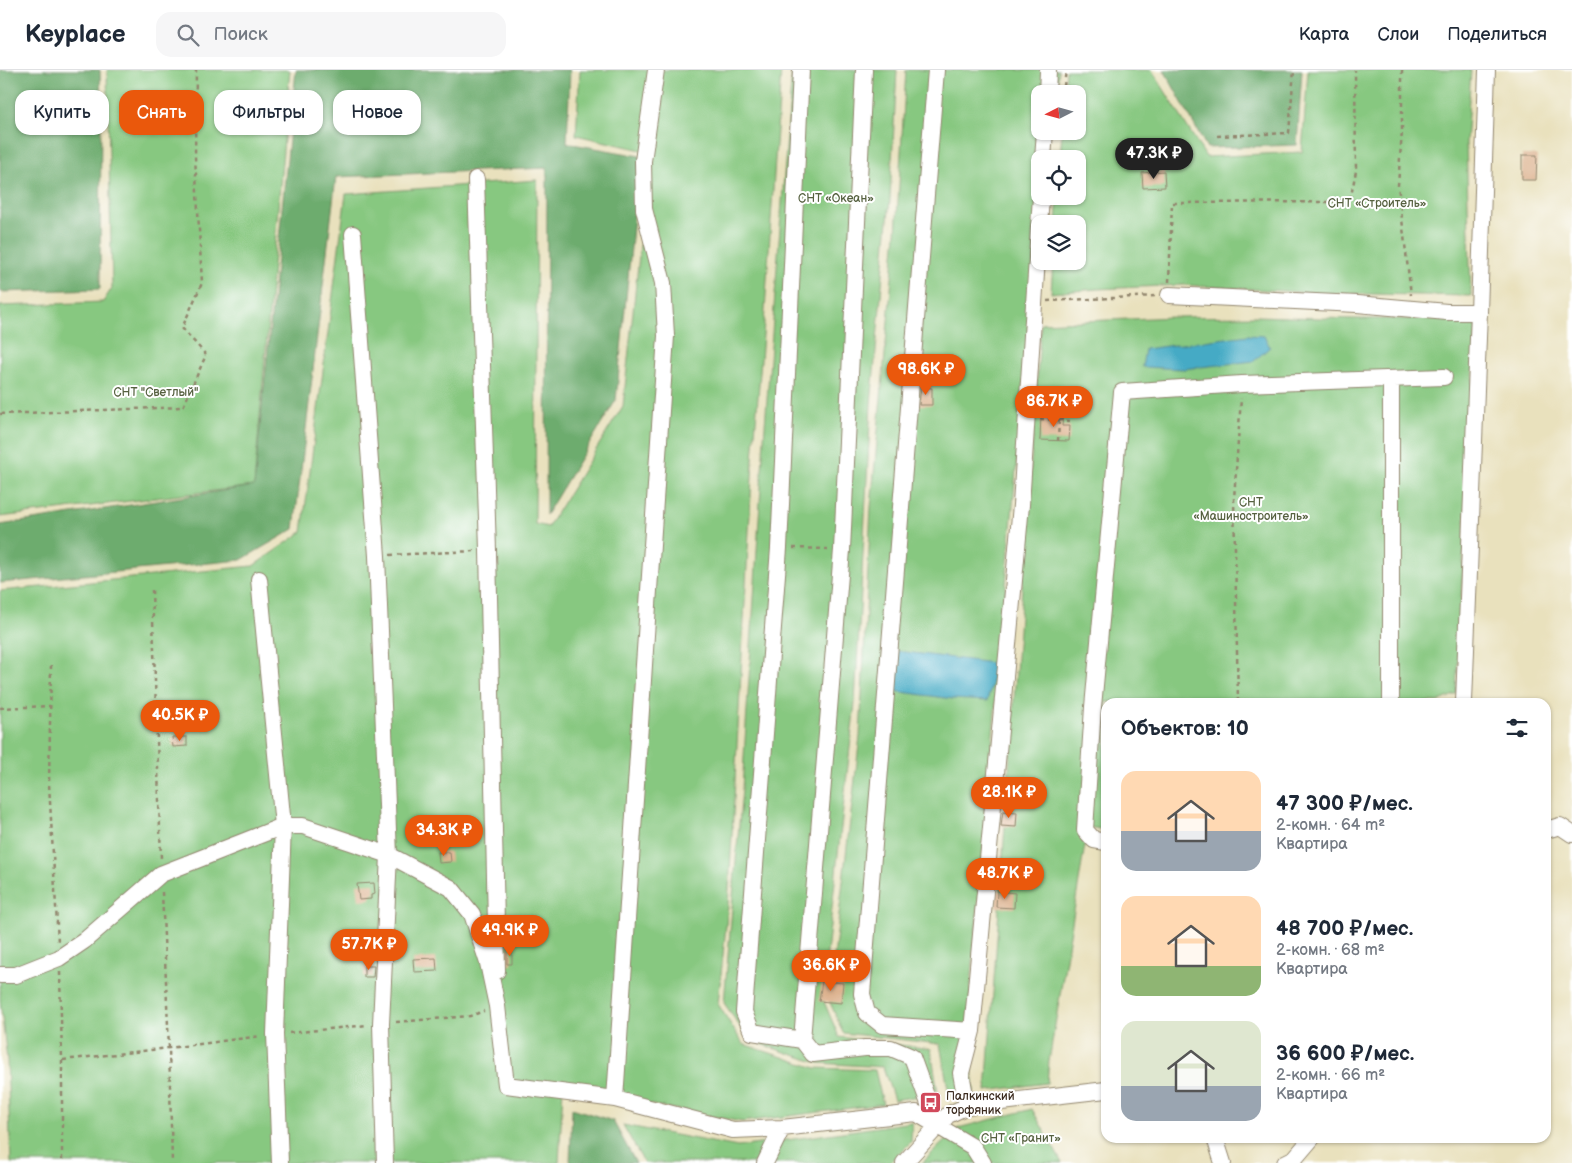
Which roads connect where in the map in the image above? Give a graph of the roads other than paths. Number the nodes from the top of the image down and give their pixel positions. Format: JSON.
{"nodes":[{"id":1,"x":656,"y":70,"type":"edge"},
{"id":2,"x":801,"y":70,"type":"edge"},
{"id":3,"x":864,"y":70,"type":"edge"},
{"id":4,"x":936,"y":70,"type":"edge"},
{"id":5,"x":1048,"y":70,"type":"edge"},
{"id":6,"x":1486,"y":70,"type":"edge"},
{"id":7,"x":1047,"y":85,"type":"edge"},
{"id":8,"x":476,"y":179,"type":"dead end"},
{"id":9,"x":1040,"y":205,"type":"edge"},
{"id":10,"x":353,"y":234,"type":"dead end"},
{"id":11,"x":1169,"y":295,"type":"road end"},
{"id":12,"x":1479,"y":312,"type":"junction"},
{"id":13,"x":1444,"y":377,"type":"dead end"},
{"id":14,"x":1391,"y":379,"type":"junction"},
{"id":15,"x":259,"y":579,"type":"dead end"},
{"id":16,"x":1391,"y":698,"type":"edge"},
{"id":17,"x":1463,"y":698,"type":"edge"},
{"id":18,"x":283,"y":826,"type":"junction"},
{"id":19,"x":1551,"y":829,"type":"edge"},
{"id":20,"x":1572,"y":834,"type":"edge"},
{"id":21,"x":1101,"y":841,"type":"edge"},
{"id":22,"x":389,"y":855,"type":"junction"},
{"id":23,"x":0,"y":975,"type":"edge"},
{"id":24,"x":497,"y":1006,"type":"junction"},
{"id":25,"x":972,"y":1031,"type":"junction"},
{"id":26,"x":802,"y":1040,"type":"junction"},
{"id":27,"x":1101,"y":1091,"type":"edge"},
{"id":28,"x":615,"y":1099,"type":"junction"},
{"id":29,"x":967,"y":1106,"type":"junction"},
{"id":30,"x":938,"y":1126,"type":"junction"},
{"id":31,"x":782,"y":1128,"type":"junction"},
{"id":32,"x":1217,"y":1143,"type":"edge"},
{"id":33,"x":1308,"y":1143,"type":"edge"},
{"id":34,"x":280,"y":1163,"type":"edge"},
{"id":35,"x":385,"y":1163,"type":"edge"},
{"id":36,"x":765,"y":1163,"type":"edge"},
{"id":37,"x":904,"y":1163,"type":"edge"},
{"id":38,"x":982,"y":1163,"type":"edge"},
{"id":39,"x":1224,"y":1163,"type":"edge"},
{"id":40,"x":1285,"y":1163,"type":"edge"}],
"edges":[{"from":1,"to":28,"type":"street"},
{"from":2,"to":26,"type":"street"},
{"from":3,"to":26,"type":"street"},
{"from":4,"to":25,"type":"street"},
{"from":5,"to":7,"type":"street"},
{"from":6,"to":12,"type":"street"},
{"from":8,"to":24,"type":"street"},
{"from":9,"to":25,"type":"street"},
{"from":10,"to":22,"type":"street"},
{"from":11,"to":12,"type":"street"},
{"from":12,"to":17,"type":"street"},
{"from":13,"to":14,"type":"street"},
{"from":14,"to":16,"type":"street"},
{"from":14,"to":21,"type":"street"},
{"from":15,"to":18,"type":"street"},
{"from":18,"to":22,"type":"street"},
{"from":18,"to":23,"type":"street"},
{"from":18,"to":34,"type":"street"},
{"from":19,"to":20,"type":"street"},
{"from":22,"to":24,"type":"street"},
{"from":22,"to":35,"type":"street"},
{"from":24,"to":28,"type":"street"},
{"from":25,"to":29,"type":"street"},
{"from":26,"to":30,"type":"street"},
{"from":27,"to":29,"type":"street"},
{"from":28,"to":31,"type":"street"},
{"from":29,"to":30,"type":"street"},
{"from":30,"to":31,"type":"street"},
{"from":30,"to":37,"type":"street"},
{"from":30,"to":38,"type":"street"},
{"from":31,"to":36,"type":"street"},
{"from":32,"to":39,"type":"street"},
{"from":33,"to":40,"type":"street"}]}
